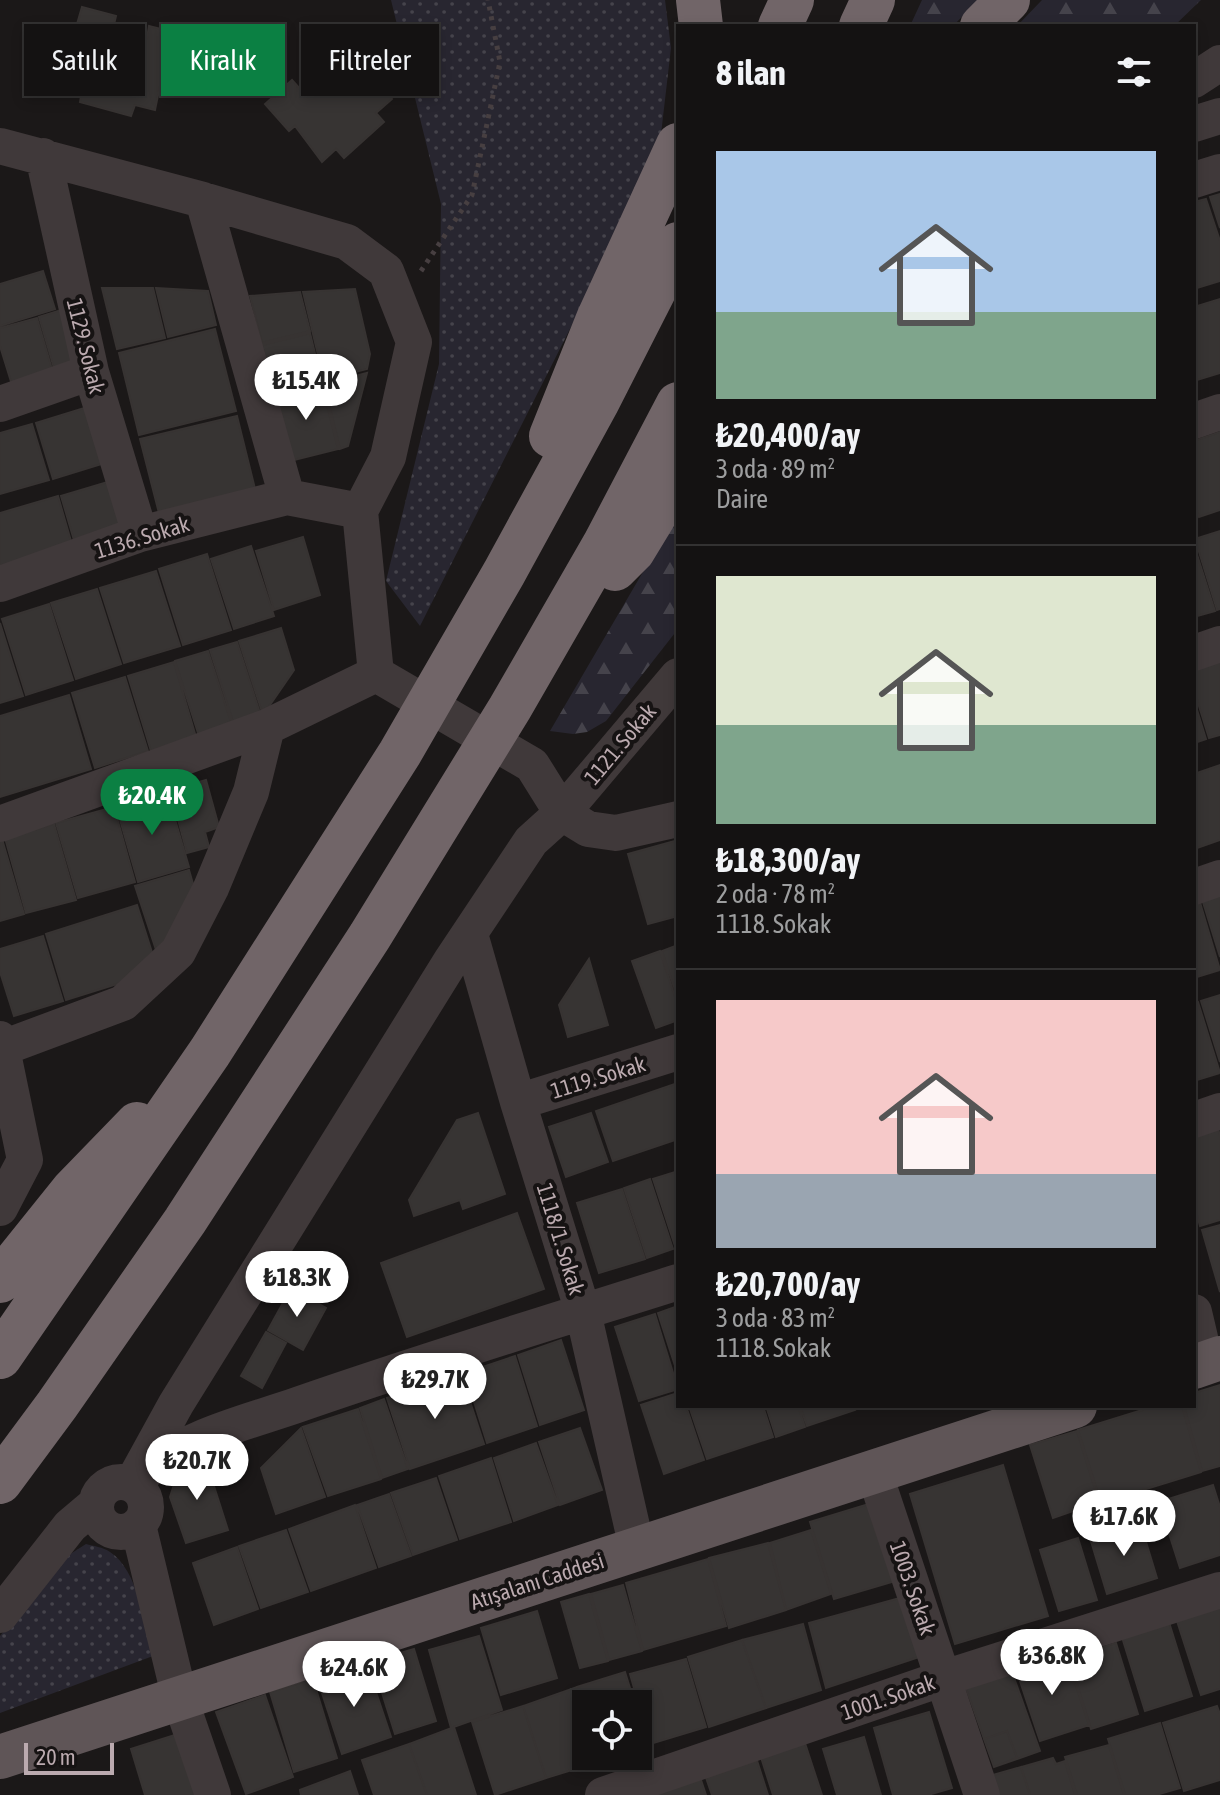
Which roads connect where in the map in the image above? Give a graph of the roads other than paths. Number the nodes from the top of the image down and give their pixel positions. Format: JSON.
{"nodes":[{"id":1,"x":698,"y":0,"type":"edge"},
{"id":2,"x":792,"y":0,"type":"edge"},
{"id":3,"x":873,"y":0,"type":"edge"},
{"id":4,"x":1008,"y":0,"type":"edge"},
{"id":5,"x":701,"y":24,"type":"edge"},
{"id":6,"x":781,"y":24,"type":"edge"},
{"id":7,"x":862,"y":24,"type":"edge"},
{"id":8,"x":984,"y":24,"type":"edge"},
{"id":9,"x":1220,"y":63,"type":"edge"},
{"id":10,"x":1196,"y":79,"type":"edge"},
{"id":11,"x":1220,"y":116,"type":"edge"},
{"id":12,"x":1196,"y":123,"type":"edge"},
{"id":13,"x":0,"y":146,"type":"edge"},
{"id":14,"x":676,"y":149,"type":"edge"},
{"id":15,"x":43,"y":156,"type":"junction"},
{"id":16,"x":1220,"y":172,"type":"edge"},
{"id":17,"x":1196,"y":179,"type":"edge"},
{"id":18,"x":203,"y":200,"type":"junction"},
{"id":19,"x":676,"y":248,"type":"edge"},
{"id":20,"x":91,"y":372,"type":"junction"},
{"id":21,"x":0,"y":404,"type":"edge"},
{"id":22,"x":676,"y":408,"type":"edge"},
{"id":23,"x":1220,"y":412,"type":"edge"},
{"id":24,"x":1196,"y":420,"type":"edge"},
{"id":25,"x":676,"y":480,"type":"edge"},
{"id":26,"x":287,"y":497,"type":"junction"},
{"id":27,"x":360,"y":511,"type":"junction"},
{"id":28,"x":140,"y":534,"type":"junction"},
{"id":29,"x":504,"y":573,"type":"junction"},
{"id":30,"x":0,"y":584,"type":"edge"},
{"id":31,"x":551,"y":632,"type":"junction"},
{"id":32,"x":1220,"y":644,"type":"edge"},
{"id":33,"x":1196,"y":652,"type":"edge"},
{"id":34,"x":376,"y":674,"type":"junction"},
{"id":35,"x":676,"y":678,"type":"edge"},
{"id":36,"x":267,"y":727,"type":"junction"},
{"id":37,"x":562,"y":813,"type":"junction"},
{"id":38,"x":676,"y":819,"type":"edge"},
{"id":39,"x":0,"y":824,"type":"edge"},
{"id":40,"x":1220,"y":878,"type":"edge"},
{"id":41,"x":1196,"y":886,"type":"edge"},
{"id":42,"x":470,"y":934,"type":"junction"},
{"id":43,"x":1,"y":1045,"type":"edge"},
{"id":44,"x":210,"y":1052,"type":"junction"},
{"id":45,"x":676,"y":1053,"type":"edge"},
{"id":46,"x":518,"y":1102,"type":"junction"},
{"id":47,"x":1220,"y":1111,"type":"edge"},
{"id":48,"x":1196,"y":1119,"type":"edge"},
{"id":49,"x":0,"y":1208,"type":"edge"},
{"id":50,"x":0,"y":1281,"type":"edge"},
{"id":51,"x":676,"y":1283,"type":"edge"},
{"id":52,"x":583,"y":1312,"type":"junction"},
{"id":53,"x":1196,"y":1320,"type":"edge"},
{"id":54,"x":0,"y":1357,"type":"edge"},
{"id":55,"x":1207,"y":1363,"type":"edge"},
{"id":56,"x":1069,"y":1408,"type":"edge"},
{"id":57,"x":874,"y":1472,"type":"junction"},
{"id":58,"x":0,"y":1482,"type":"edge"},
{"id":59,"x":132,"y":1484,"type":"junction"},
{"id":60,"x":96,"y":1504,"type":"junction"},
{"id":61,"x":138,"y":1525,"type":"junction"},
{"id":62,"x":637,"y":1548,"type":"junction"},
{"id":63,"x":1220,"y":1590,"type":"edge"},
{"id":64,"x":0,"y":1615,"type":"edge"},
{"id":65,"x":944,"y":1678,"type":"junction"},
{"id":66,"x":180,"y":1699,"type":"junction"},
{"id":67,"x":0,"y":1757,"type":"edge"},
{"id":68,"x":213,"y":1795,"type":"edge"},
{"id":69,"x":603,"y":1795,"type":"edge"},
{"id":70,"x":982,"y":1795,"type":"edge"}],
"edges":[{"from":1,"to":5,"type":"highway"},
{"from":2,"to":6,"type":"highway"},
{"from":3,"to":7,"type":"highway"},
{"from":4,"to":8,"type":"highway"},
{"from":9,"to":10,"type":"street"},
{"from":11,"to":12,"type":"street"},
{"from":13,"to":15,"type":"street"},
{"from":14,"to":29,"type":"highway"},
{"from":15,"to":18,"type":"street"},
{"from":15,"to":20,"type":"street","name":"1129. Sokak"},
{"from":16,"to":17,"type":"street"},
{"from":18,"to":26,"type":"street"},
{"from":18,"to":27,"type":"street"},
{"from":19,"to":29,"type":"highway"},
{"from":20,"to":21,"type":"street"},
{"from":20,"to":28,"type":"street","name":"1129. Sokak"},
{"from":22,"to":31,"type":"highway"},
{"from":23,"to":24,"type":"street"},
{"from":25,"to":31,"type":"highway"},
{"from":26,"to":27,"type":"street"},
{"from":26,"to":28,"type":"street","name":"1136. Sokak"},
{"from":27,"to":34,"type":"street"},
{"from":28,"to":30,"type":"street","name":"1136. Sokak"},
{"from":29,"to":44,"type":"highway"},
{"from":31,"to":58,"type":"highway"},
{"from":32,"to":33,"type":"street"},
{"from":34,"to":36,"type":"street"},
{"from":34,"to":37,"type":"street"},
{"from":35,"to":37,"type":"street","name":"1121. Sokak"},
{"from":36,"to":39,"type":"street"},
{"from":36,"to":43,"type":"street"},
{"from":37,"to":38,"type":"street"},
{"from":37,"to":42,"type":"street","name":"1121. Sokak"},
{"from":40,"to":41,"type":"street"},
{"from":42,"to":46,"type":"street","name":"1118/1. Sokak"},
{"from":42,"to":59,"type":"street","name":"1121. Sokak"},
{"from":43,"to":49,"type":"street"},
{"from":44,"to":50,"type":"highway"},
{"from":44,"to":54,"type":"highway"},
{"from":45,"to":46,"type":"street","name":"1119. Sokak"},
{"from":46,"to":52,"type":"street","name":"1118/1. Sokak"},
{"from":47,"to":48,"type":"street"},
{"from":51,"to":52,"type":"street"},
{"from":52,"to":59,"type":"street"},
{"from":52,"to":62,"type":"street","name":"1118/1. Sokak"},
{"from":53,"to":55,"type":"street"},
{"from":56,"to":57,"type":"main road","name":"Atışalanı Caddesi"},
{"from":57,"to":62,"type":"main road","name":"Atışalanı Caddesi"},
{"from":57,"to":65,"type":"street","name":"1003. Sokak"},
{"from":59,"to":60,"type":"street"},
{"from":59,"to":61,"type":"street"},
{"from":60,"to":61,"type":"street"},
{"from":60,"to":64,"type":"street"},
{"from":61,"to":66,"type":"street"},
{"from":62,"to":66,"type":"main road","name":"Atışalanı Caddesi"},
{"from":63,"to":65,"type":"street","name":"1001. Sokak"},
{"from":65,"to":69,"type":"street","name":"1001. Sokak"},
{"from":65,"to":70,"type":"street","name":"1003. Sokak"},
{"from":66,"to":67,"type":"main road","name":"Atışalanı Caddesi"},
{"from":66,"to":68,"type":"street"}]}
